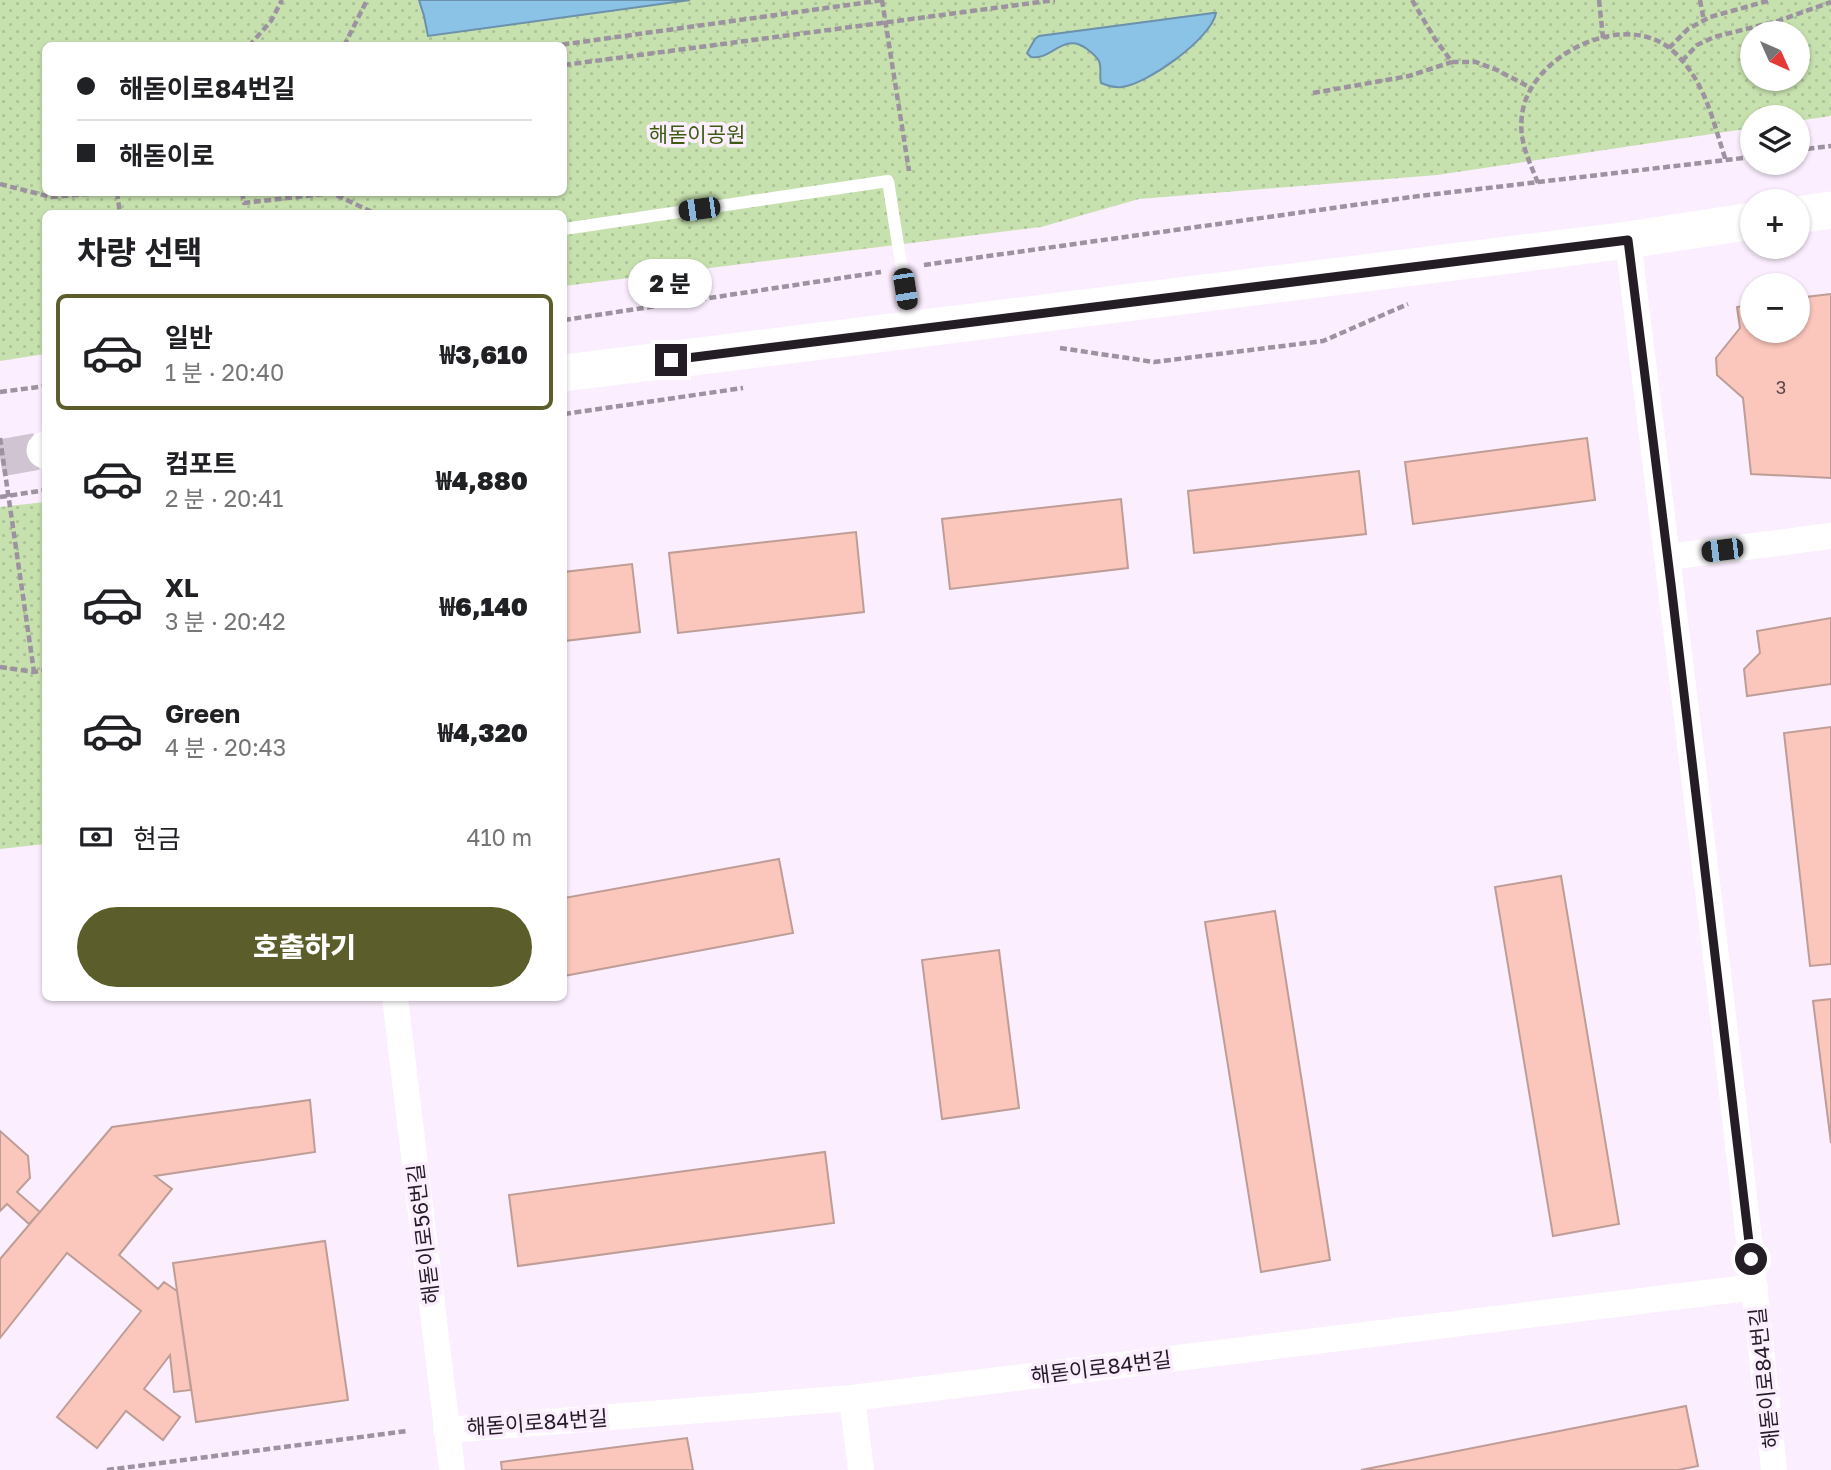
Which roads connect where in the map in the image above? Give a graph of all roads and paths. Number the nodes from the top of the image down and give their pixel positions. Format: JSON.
{"nodes":[{"id":1,"x":282,"y":0,"type":"edge"},
{"id":2,"x":367,"y":0,"type":"edge"},
{"id":3,"x":883,"y":0,"type":"edge"},
{"id":4,"x":1055,"y":0,"type":"edge"},
{"id":5,"x":1412,"y":0,"type":"edge"},
{"id":6,"x":1599,"y":0,"type":"edge"},
{"id":7,"x":1700,"y":0,"type":"edge"},
{"id":8,"x":1771,"y":0,"type":"edge"},
{"id":9,"x":1831,"y":2,"type":"edge"},
{"id":10,"x":1703,"y":21,"type":"junction"},
{"id":11,"x":886,"y":22,"type":"junction"},
{"id":12,"x":1603,"y":38,"type":"junction"},
{"id":13,"x":253,"y":42,"type":"edge"},
{"id":14,"x":346,"y":42,"type":"edge"},
{"id":15,"x":567,"y":44,"type":"edge"},
{"id":16,"x":1669,"y":48,"type":"junction"},
{"id":17,"x":1682,"y":61,"type":"junction"},
{"id":18,"x":1451,"y":62,"type":"junction"},
{"id":19,"x":567,"y":65,"type":"edge"},
{"id":20,"x":1531,"y":88,"type":"junction"},
{"id":21,"x":1313,"y":93,"type":"dead end"},
{"id":22,"x":1831,"y":146,"type":"edge"},
{"id":23,"x":1810,"y":148,"type":"edge"},
{"id":24,"x":1740,"y":158,"type":"edge"},
{"id":25,"x":1726,"y":160,"type":"junction"},
{"id":26,"x":910,"y":179,"type":"dead end"},
{"id":27,"x":1538,"y":183,"type":"junction"},
{"id":28,"x":0,"y":184,"type":"edge"},
{"id":29,"x":42,"y":195,"type":"edge"},
{"id":30,"x":243,"y":196,"type":"edge"},
{"id":31,"x":308,"y":196,"type":"edge"},
{"id":32,"x":338,"y":196,"type":"edge"},
{"id":33,"x":368,"y":210,"type":"edge"},
{"id":34,"x":1831,"y":210,"type":"edge"},
{"id":35,"x":1810,"y":225,"type":"edge"},
{"id":36,"x":567,"y":229,"type":"edge"},
{"id":37,"x":1740,"y":239,"type":"edge"},
{"id":38,"x":1628,"y":240,"type":"junction"},
{"id":39,"x":921,"y":253,"type":"dead end"},
{"id":40,"x":902,"y":269,"type":"junction"},
{"id":41,"x":1412,"y":302,"type":"dead end"},
{"id":42,"x":567,"y":320,"type":"edge"},
{"id":43,"x":912,"y":330,"type":"junction"},
{"id":44,"x":1054,"y":347,"type":"dead end"},
{"id":45,"x":567,"y":373,"type":"edge"},
{"id":46,"x":42,"y":387,"type":"edge"},
{"id":47,"x":755,"y":387,"type":"dead end"},
{"id":48,"x":0,"y":392,"type":"edge"},
{"id":49,"x":567,"y":414,"type":"edge"},
{"id":50,"x":0,"y":438,"type":"edge"},
{"id":51,"x":42,"y":491,"type":"edge"},
{"id":52,"x":0,"y":497,"type":"edge"},
{"id":53,"x":1831,"y":536,"type":"edge"},
{"id":54,"x":1668,"y":556,"type":"junction"},
{"id":55,"x":0,"y":667,"type":"edge"},
{"id":56,"x":42,"y":671,"type":"edge"},
{"id":57,"x":34,"y":672,"type":"junction"},
{"id":58,"x":395,"y":1001,"type":"edge"},
{"id":59,"x":1755,"y":1287,"type":"junction"},
{"id":60,"x":852,"y":1398,"type":"junction"},
{"id":61,"x":446,"y":1430,"type":"junction"},
{"id":62,"x":407,"y":1431,"type":"dead end"},
{"id":63,"x":107,"y":1470,"type":"edge"},
{"id":64,"x":452,"y":1470,"type":"edge"},
{"id":65,"x":861,"y":1470,"type":"edge"},
{"id":66,"x":1774,"y":1470,"type":"edge"}],
"edges":[{"from":1,"to":13,"type":"path"},
{"from":2,"to":14,"type":"path"},
{"from":3,"to":11,"type":"path"},
{"from":3,"to":15,"type":"path"},
{"from":4,"to":11,"type":"path"},
{"from":5,"to":18,"type":"path"},
{"from":6,"to":12,"type":"path"},
{"from":7,"to":10,"type":"path"},
{"from":8,"to":10,"type":"path"},
{"from":9,"to":17,"type":"path"},
{"from":10,"to":16,"type":"path"},
{"from":11,"to":19,"type":"path"},
{"from":11,"to":26,"type":"path"},
{"from":12,"to":16,"type":"path"},
{"from":12,"to":20,"type":"path"},
{"from":16,"to":17,"type":"path"},
{"from":17,"to":25,"type":"path"},
{"from":18,"to":20,"type":"path"},
{"from":18,"to":21,"type":"path"},
{"from":20,"to":27,"type":"path"},
{"from":22,"to":23,"type":"path"},
{"from":24,"to":25,"type":"path"},
{"from":25,"to":27,"type":"path"},
{"from":27,"to":39,"type":"path"},
{"from":28,"to":29,"type":"path"},
{"from":30,"to":31,"type":"path"},
{"from":32,"to":33,"type":"path"},
{"from":34,"to":35,"type":"street"},
{"from":36,"to":40,"type":"lane"},
{"from":37,"to":38,"type":"street"},
{"from":38,"to":43,"type":"street"},
{"from":38,"to":54,"type":"street","name":"해돋이로84번길"},
{"from":40,"to":42,"type":"path"},
{"from":40,"to":43,"type":"lane"},
{"from":41,"to":44,"type":"path"},
{"from":43,"to":45,"type":"street"},
{"from":46,"to":48,"type":"path"},
{"from":47,"to":49,"type":"path"},
{"from":50,"to":57,"type":"path"},
{"from":51,"to":52,"type":"path"},
{"from":53,"to":54,"type":"street"},
{"from":54,"to":59,"type":"street","name":"해돋이로84번길"},
{"from":55,"to":57,"type":"path"},
{"from":56,"to":57,"type":"path"},
{"from":58,"to":61,"type":"street","name":"해돋이로56번길"},
{"from":59,"to":60,"type":"street","name":"해돋이로84번길"},
{"from":59,"to":66,"type":"street","name":"해돋이로84번길"},
{"from":60,"to":61,"type":"street","name":"해돋이로84번길"},
{"from":60,"to":65,"type":"street"},
{"from":61,"to":64,"type":"street","name":"해돋이로56번길"},
{"from":62,"to":63,"type":"path"}]}
